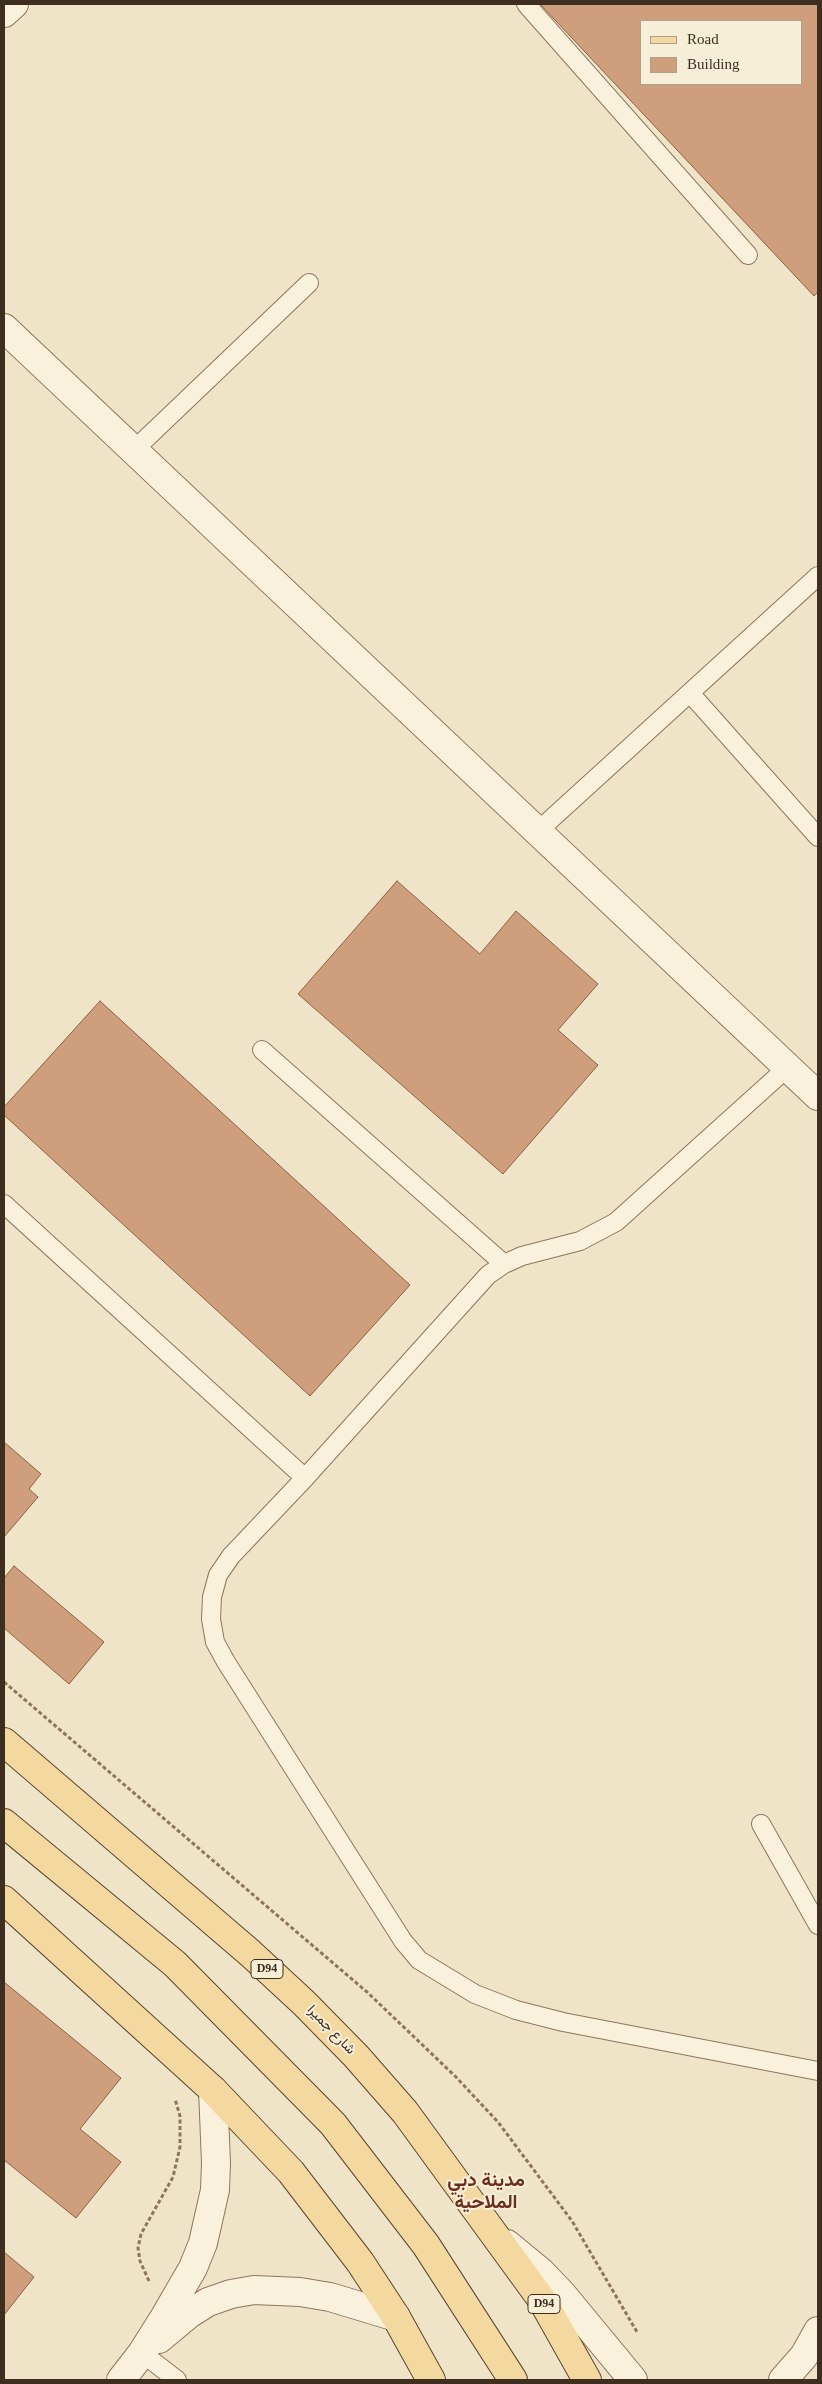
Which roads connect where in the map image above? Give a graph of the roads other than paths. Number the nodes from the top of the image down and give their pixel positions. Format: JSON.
{"nodes":[{"id":1,"x":14,"y":4,"type":"edge"},
{"id":2,"x":526,"y":4,"type":"edge"},
{"id":3,"x":4,"y":14,"type":"edge"},
{"id":4,"x":748,"y":255,"type":"dead end"},
{"id":5,"x":309,"y":282,"type":"dead end"},
{"id":6,"x":6,"y":328,"type":"edge"},
{"id":7,"x":134,"y":450,"type":"junction"},
{"id":8,"x":818,"y":576,"type":"edge"},
{"id":9,"x":690,"y":693,"type":"junction"},
{"id":10,"x":538,"y":831,"type":"junction"},
{"id":11,"x":818,"y":837,"type":"edge"},
{"id":12,"x":262,"y":1050,"type":"dead end"},
{"id":13,"x":788,"y":1067,"type":"junction"},
{"id":14,"x":818,"y":1096,"type":"edge"},
{"id":15,"x":4,"y":1204,"type":"edge"},
{"id":16,"x":504,"y":1264,"type":"junction"},
{"id":17,"x":305,"y":1478,"type":"junction"},
{"id":18,"x":4,"y":1742,"type":"edge"},
{"id":19,"x":4,"y":1823,"type":"edge"},
{"id":20,"x":760,"y":1824,"type":"dead end"},
{"id":21,"x":4,"y":1900,"type":"edge"},
{"id":22,"x":818,"y":1925,"type":"edge"},
{"id":23,"x":818,"y":2071,"type":"edge"},
{"id":24,"x":213,"y":2090,"type":"junction"},
{"id":25,"x":492,"y":2233,"type":"junction"},
{"id":26,"x":396,"y":2317,"type":"junction"},
{"id":27,"x":818,"y":2330,"type":"edge"},
{"id":28,"x":142,"y":2353,"type":"junction"},
{"id":29,"x":121,"y":2380,"type":"edge"},
{"id":30,"x":177,"y":2380,"type":"edge"},
{"id":31,"x":431,"y":2380,"type":"edge"},
{"id":32,"x":513,"y":2380,"type":"edge"},
{"id":33,"x":587,"y":2380,"type":"edge"},
{"id":34,"x":633,"y":2380,"type":"edge"},
{"id":35,"x":783,"y":2380,"type":"edge"}],
"edges":[{"from":1,"to":3,"type":"street"},
{"from":2,"to":4,"type":"lane"},
{"from":5,"to":7,"type":"lane"},
{"from":6,"to":7,"type":"street"},
{"from":7,"to":10,"type":"street"},
{"from":8,"to":9,"type":"lane"},
{"from":9,"to":10,"type":"lane"},
{"from":9,"to":11,"type":"lane"},
{"from":10,"to":13,"type":"street"},
{"from":12,"to":16,"type":"lane"},
{"from":13,"to":14,"type":"street"},
{"from":13,"to":16,"type":"lane"},
{"from":15,"to":17,"type":"lane"},
{"from":16,"to":17,"type":"lane"},
{"from":17,"to":23,"type":"lane"},
{"from":18,"to":25,"type":"main road","name":"شارع جميرا","number":"D94"},
{"from":19,"to":32,"type":"main road"},
{"from":20,"to":22,"type":"lane"},
{"from":21,"to":24,"type":"main road"},
{"from":24,"to":26,"type":"main road"},
{"from":24,"to":28,"type":"street"},
{"from":25,"to":33,"type":"main road","name":"شارع جميرا","number":"D94"},
{"from":25,"to":34,"type":"street"},
{"from":26,"to":28,"type":"street"},
{"from":26,"to":31,"type":"main road"},
{"from":27,"to":35,"type":"street"},
{"from":28,"to":29,"type":"street"},
{"from":28,"to":30,"type":"lane"}]}
